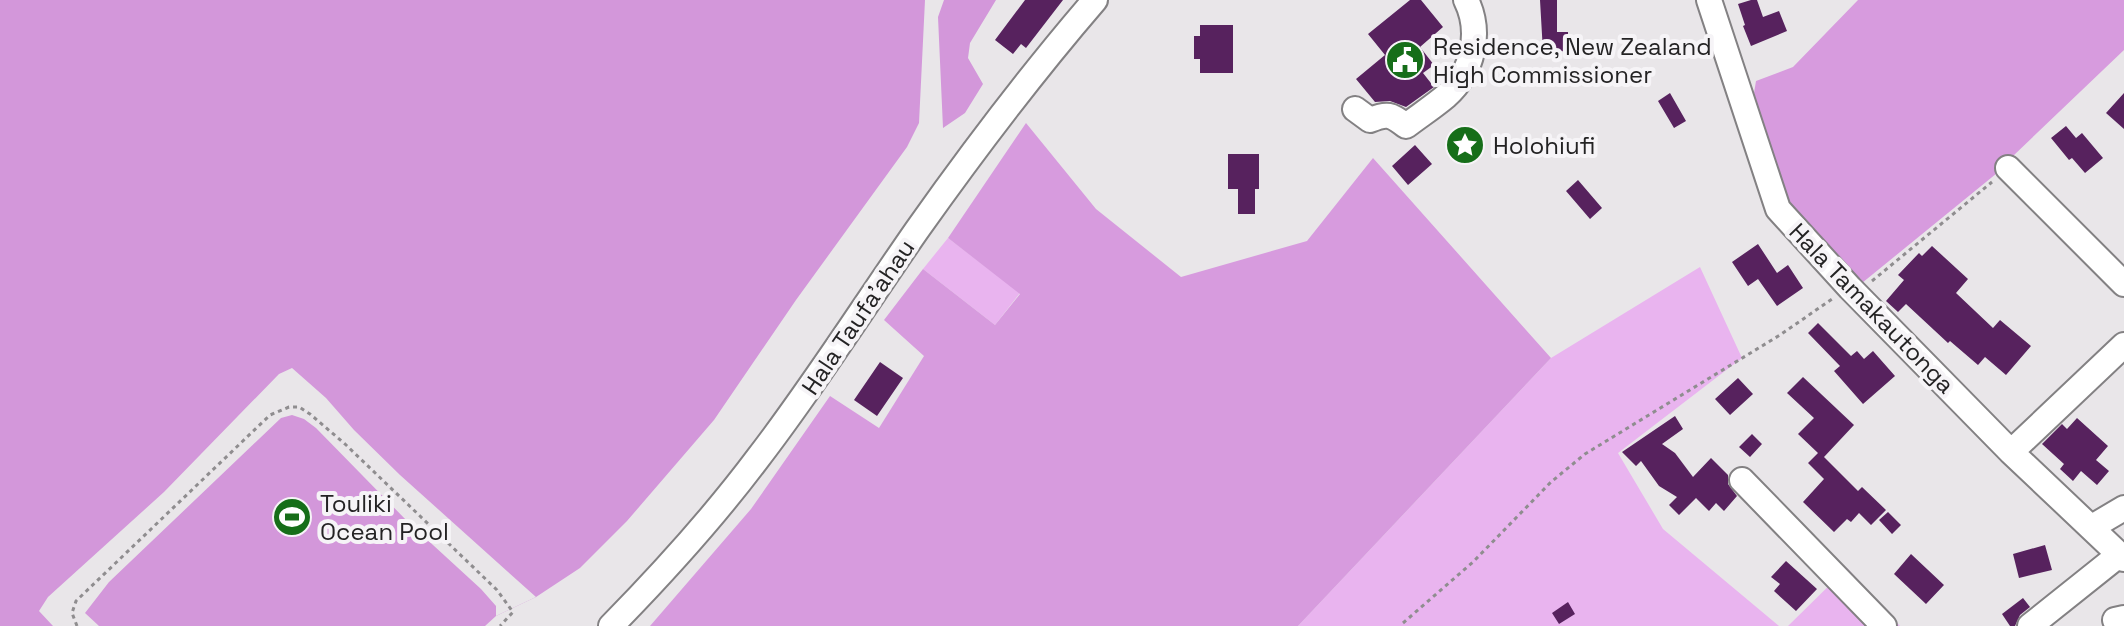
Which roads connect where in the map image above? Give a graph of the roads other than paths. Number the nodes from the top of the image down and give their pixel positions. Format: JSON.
{"nodes":[{"id":1,"x":1095,"y":0,"type":"edge"},
{"id":2,"x":1466,"y":0,"type":"edge"},
{"id":3,"x":1709,"y":0,"type":"edge"},
{"id":4,"x":1355,"y":109,"type":"dead end"},
{"id":5,"x":2008,"y":168,"type":"road end"},
{"id":6,"x":2124,"y":284,"type":"edge"},
{"id":7,"x":2124,"y":345,"type":"edge"},
{"id":8,"x":2011,"y":452,"type":"junction"},
{"id":9,"x":1742,"y":480,"type":"dead end"},
{"id":10,"x":2124,"y":508,"type":"edge"},
{"id":11,"x":2092,"y":527,"type":"junction"},
{"id":12,"x":2122,"y":557,"type":"edge"},
{"id":13,"x":614,"y":625,"type":"edge"},
{"id":14,"x":1884,"y":626,"type":"edge"},
{"id":15,"x":2030,"y":626,"type":"edge"}],
"edges":[{"from":1,"to":13,"type":"street","name":"Hala Taufa'ahau"},
{"from":2,"to":4,"type":"street"},
{"from":3,"to":8,"type":"street","name":"Hala Tamakautonga"},
{"from":5,"to":6,"type":"street"},
{"from":7,"to":8,"type":"street"},
{"from":8,"to":11,"type":"street","name":"Hala Tamakautonga"},
{"from":9,"to":14,"type":"street"},
{"from":10,"to":11,"type":"street"},
{"from":11,"to":12,"type":"street","name":"Hala Tamakautonga"},
{"from":12,"to":15,"type":"street"}]}
